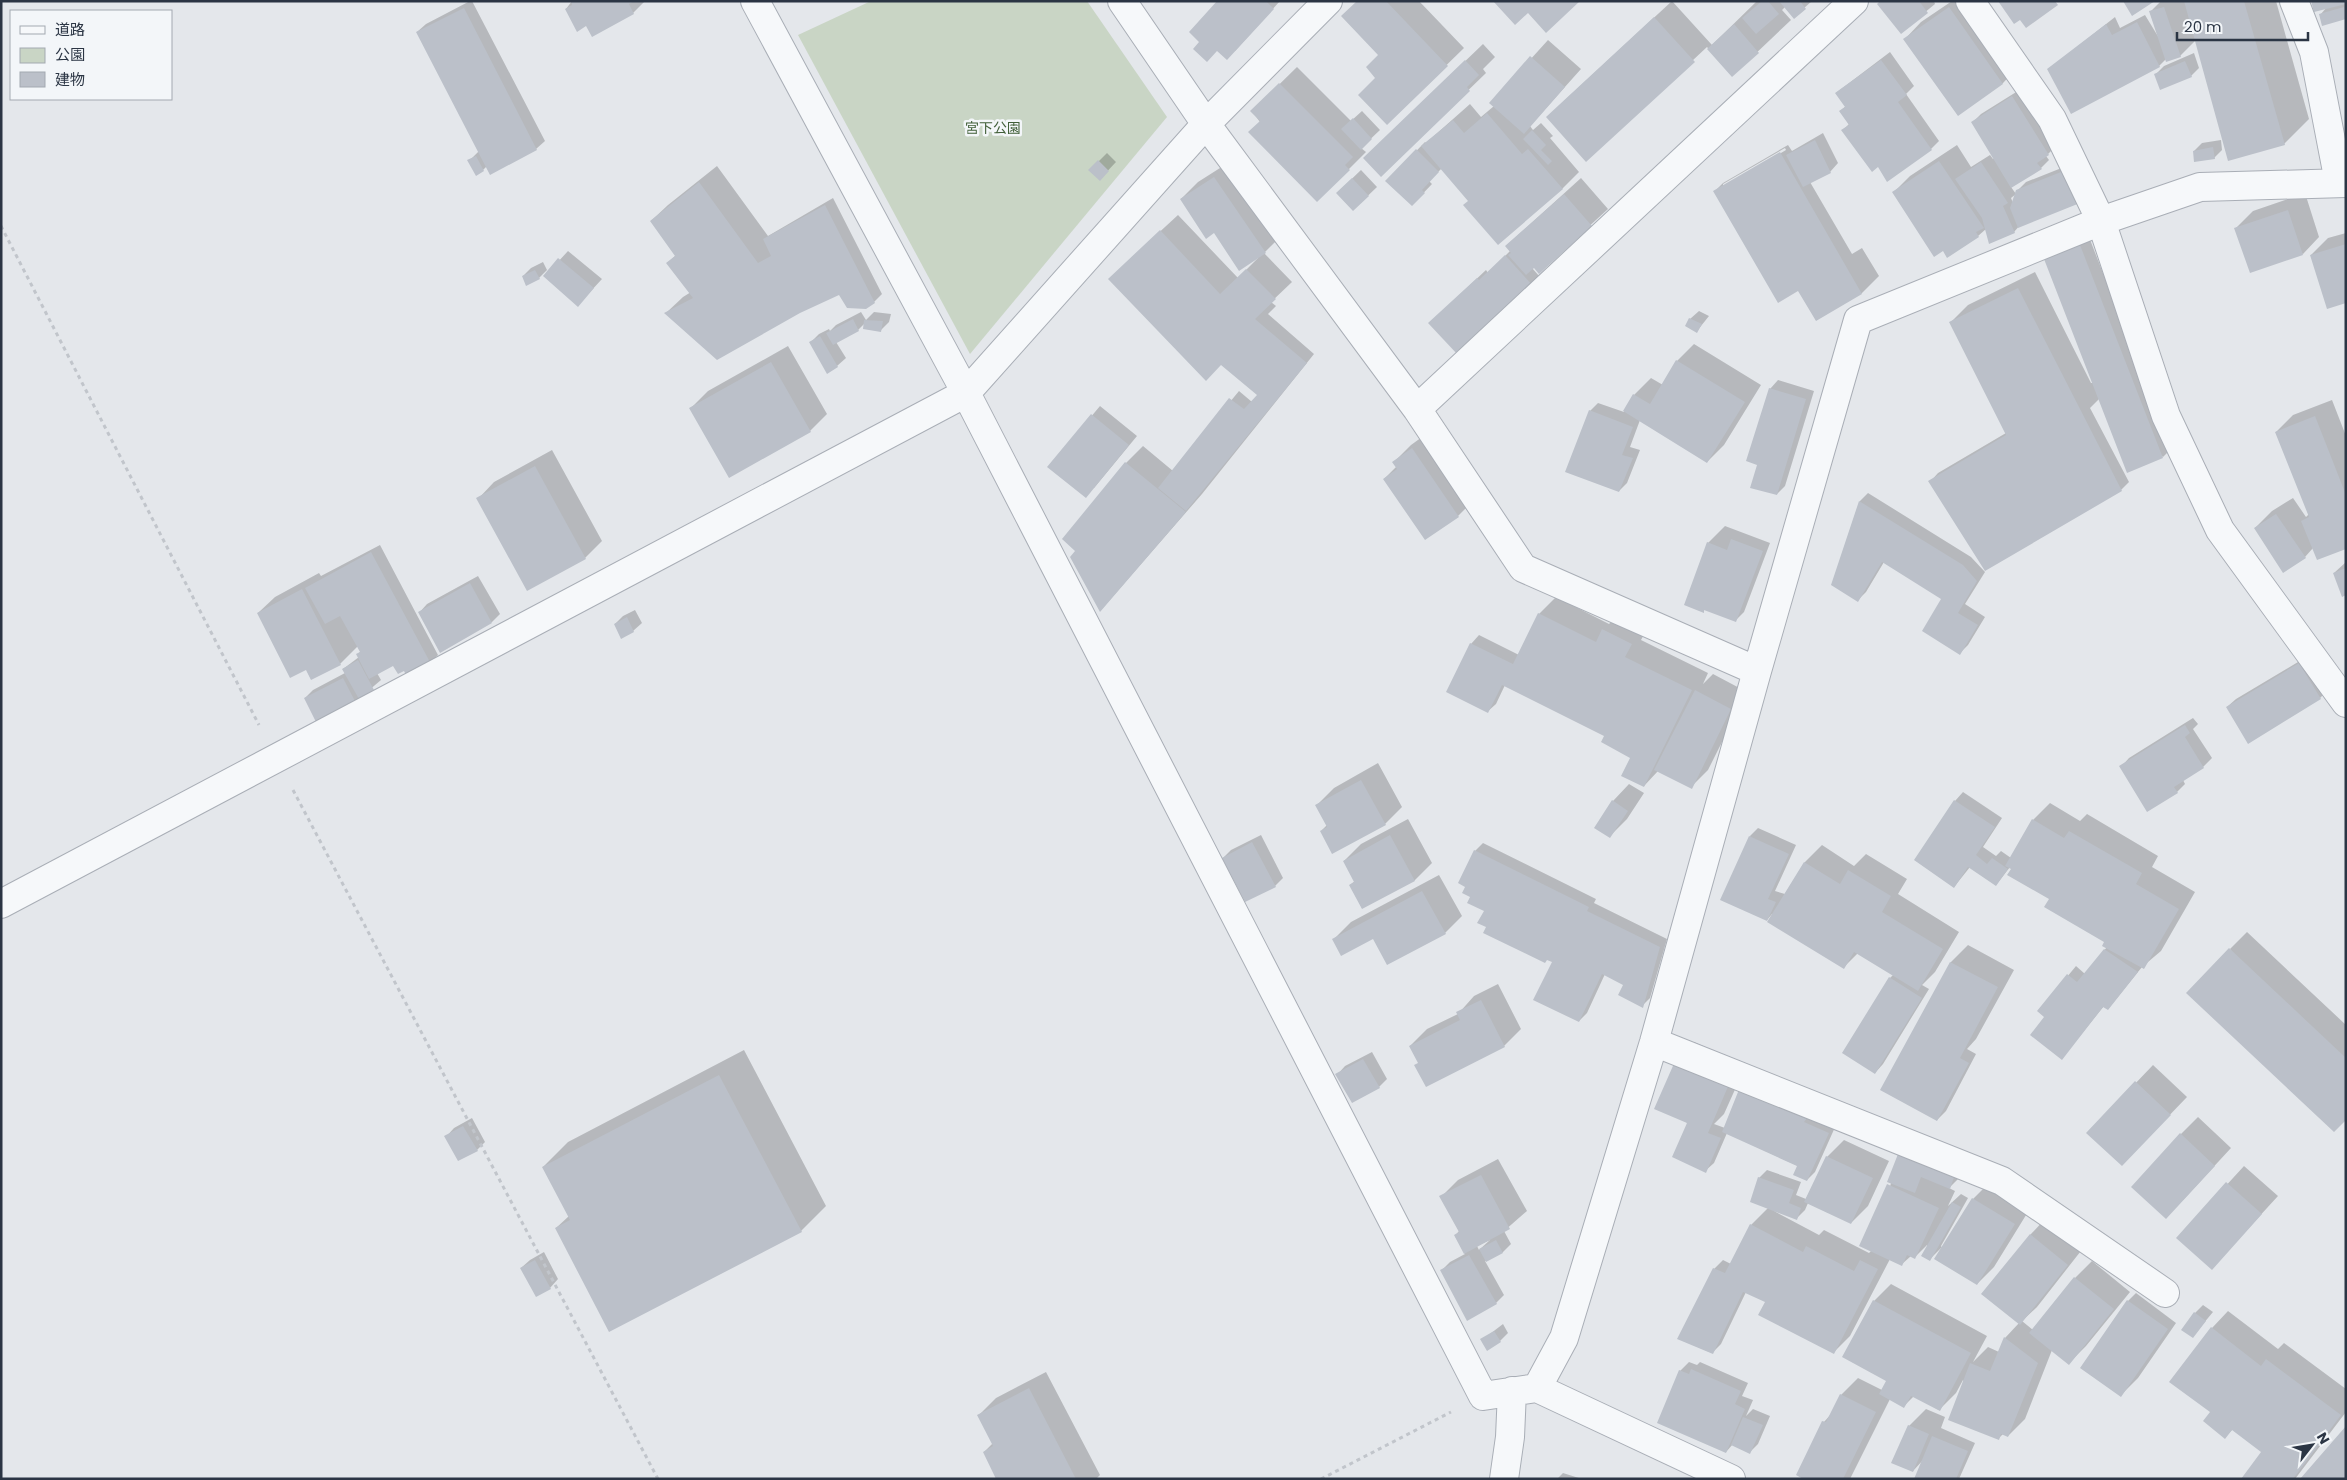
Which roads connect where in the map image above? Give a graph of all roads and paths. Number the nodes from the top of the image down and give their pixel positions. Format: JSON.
{"nodes":[{"id":1,"x":755,"y":1,"type":"edge"},
{"id":2,"x":1122,"y":1,"type":"edge"},
{"id":3,"x":1328,"y":1,"type":"edge"},
{"id":4,"x":1854,"y":1,"type":"edge"},
{"id":5,"x":1970,"y":1,"type":"edge"},
{"id":6,"x":2294,"y":1,"type":"edge"},
{"id":7,"x":1206,"y":124,"type":"junction"},
{"id":8,"x":2342,"y":183,"type":"edge"},
{"id":9,"x":2101,"y":221,"type":"junction"},
{"id":10,"x":1,"y":226,"type":"edge"},
{"id":11,"x":966,"y":393,"type":"junction"},
{"id":12,"x":1418,"y":409,"type":"junction"},
{"id":13,"x":1757,"y":671,"type":"junction"},
{"id":14,"x":2346,"y":703,"type":"edge"},
{"id":15,"x":277,"y":758,"type":"junction"},
{"id":16,"x":1,"y":904,"type":"edge"},
{"id":17,"x":1654,"y":1042,"type":"junction"},
{"id":18,"x":2165,"y":1293,"type":"dead end"},
{"id":19,"x":1524,"y":1390,"type":"junction"},
{"id":20,"x":1483,"y":1396,"type":"junction"},
{"id":21,"x":658,"y":1479,"type":"edge"},
{"id":22,"x":1321,"y":1479,"type":"edge"},
{"id":23,"x":1504,"y":1479,"type":"edge"},
{"id":24,"x":1731,"y":1479,"type":"edge"}],
"edges":[{"from":1,"to":11,"type":"street"},
{"from":2,"to":7,"type":"street"},
{"from":3,"to":7,"type":"street"},
{"from":4,"to":12,"type":"street"},
{"from":5,"to":9,"type":"street"},
{"from":6,"to":8,"type":"street"},
{"from":7,"to":11,"type":"street"},
{"from":7,"to":12,"type":"street"},
{"from":8,"to":9,"type":"street"},
{"from":9,"to":13,"type":"street"},
{"from":9,"to":14,"type":"street"},
{"from":10,"to":15,"type":"path"},
{"from":11,"to":15,"type":"street"},
{"from":11,"to":20,"type":"street"},
{"from":12,"to":13,"type":"street"},
{"from":13,"to":17,"type":"street"},
{"from":15,"to":16,"type":"street"},
{"from":15,"to":21,"type":"path"},
{"from":17,"to":18,"type":"street"},
{"from":17,"to":19,"type":"street"},
{"from":19,"to":20,"type":"street"},
{"from":19,"to":23,"type":"street"},
{"from":19,"to":24,"type":"street"},
{"from":20,"to":22,"type":"path"}]}
